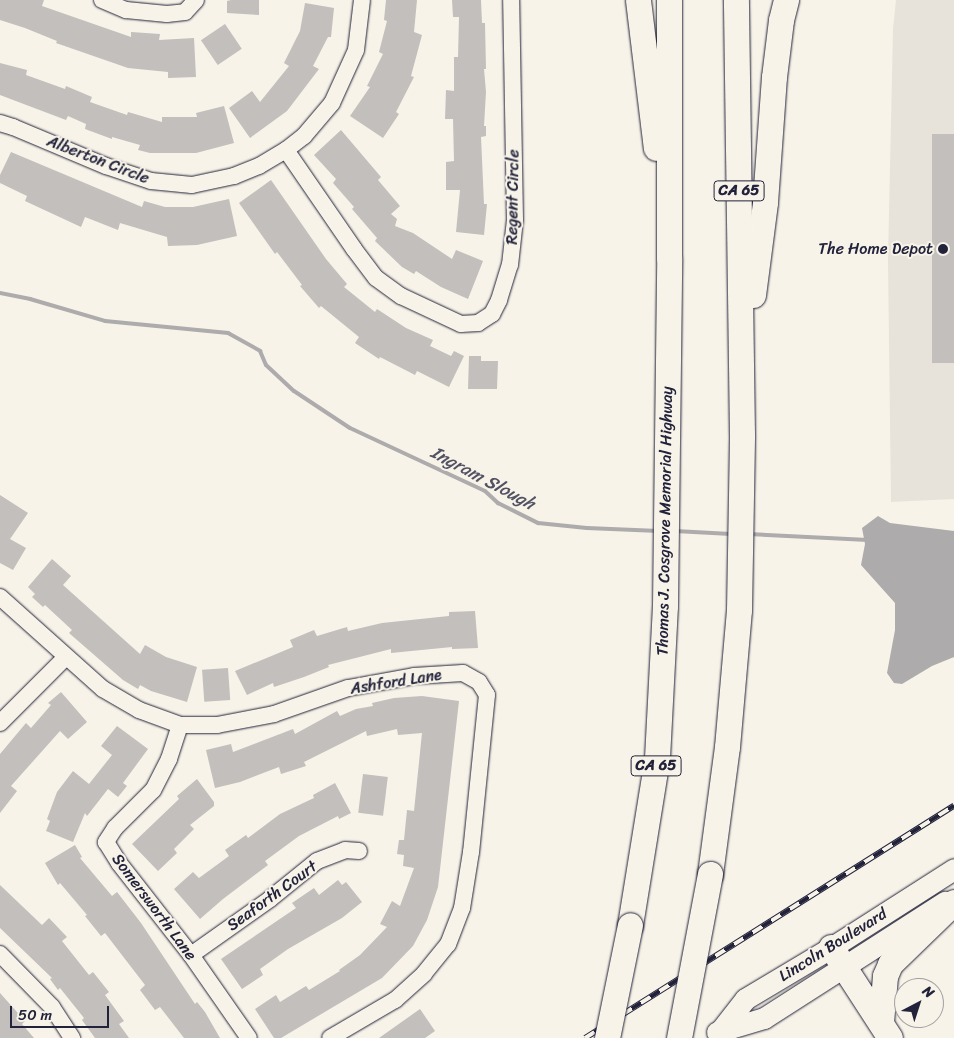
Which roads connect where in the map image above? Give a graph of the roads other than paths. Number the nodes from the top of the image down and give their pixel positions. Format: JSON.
{"nodes":[{"id":1,"x":102,"y":0,"type":"edge"},
{"id":2,"x":196,"y":0,"type":"edge"},
{"id":3,"x":362,"y":0,"type":"edge"},
{"id":4,"x":511,"y":0,"type":"edge"},
{"id":5,"x":638,"y":0,"type":"edge"},
{"id":6,"x":669,"y":0,"type":"edge"},
{"id":7,"x":736,"y":0,"type":"edge"},
{"id":8,"x":786,"y":0,"type":"edge"},
{"id":9,"x":0,"y":123,"type":"edge"},
{"id":10,"x":286,"y":150,"type":"junction"},
{"id":11,"x":669,"y":258,"type":"junction"},
{"id":12,"x":742,"y":382,"type":"junction"},
{"id":13,"x":0,"y":597,"type":"edge"},
{"id":14,"x":65,"y":658,"type":"junction"},
{"id":15,"x":0,"y":724,"type":"edge"},
{"id":16,"x":180,"y":725,"type":"junction"},
{"id":17,"x":359,"y":851,"type":"dead end"},
{"id":18,"x":954,"y":869,"type":"edge"},
{"id":19,"x":954,"y":896,"type":"edge"},
{"id":20,"x":954,"y":902,"type":"edge"},
{"id":21,"x":0,"y":954,"type":"edge"},
{"id":22,"x":191,"y":955,"type":"junction"},
{"id":23,"x":837,"y":957,"type":"junction"},
{"id":24,"x":886,"y":1030,"type":"edge"},
{"id":25,"x":714,"y":1034,"type":"edge"},
{"id":26,"x":72,"y":1038,"type":"edge"},
{"id":27,"x":249,"y":1038,"type":"edge"},
{"id":28,"x":330,"y":1038,"type":"edge"},
{"id":29,"x":606,"y":1038,"type":"edge"},
{"id":30,"x":679,"y":1038,"type":"edge"}],
"edges":[{"from":1,"to":2,"type":"street"},
{"from":3,"to":10,"type":"street","name":"Alberton Circle"},
{"from":4,"to":10,"type":"street","name":"Regent Circle"},
{"from":5,"to":11,"type":"highway"},
{"from":6,"to":11,"type":"highway","name":"Thomas J. Cosgrove Memorial Highway","number":"CA 65"},
{"from":7,"to":12,"type":"highway","number":"CA 65"},
{"from":8,"to":12,"type":"highway"},
{"from":9,"to":10,"type":"street","name":"Alberton Circle"},
{"from":11,"to":29,"type":"highway","name":"Thomas J. Cosgrove Memorial Highway","number":"CA 65","bridge":true},
{"from":12,"to":30,"type":"highway","number":"CA 65","bridge":true},
{"from":13,"to":14,"type":"street","name":"Ashford Lane"},
{"from":14,"to":15,"type":"street"},
{"from":14,"to":16,"type":"street","name":"Ashford Lane"},
{"from":16,"to":22,"type":"street","name":"Somersworth Lane"},
{"from":16,"to":28,"type":"street","name":"Ashford Lane"},
{"from":17,"to":22,"type":"street","name":"Seaforth Court"},
{"from":18,"to":23,"type":"main road","name":"Lincoln Boulevard"},
{"from":19,"to":23,"type":"main road","name":"Lincoln Boulevard"},
{"from":20,"to":24,"type":"highway"},
{"from":21,"to":26,"type":"street"},
{"from":22,"to":27,"type":"street","name":"Somersworth Lane"},
{"from":23,"to":24,"type":"highway"},
{"from":23,"to":25,"type":"main road","name":"Lincoln Boulevard"}]}
